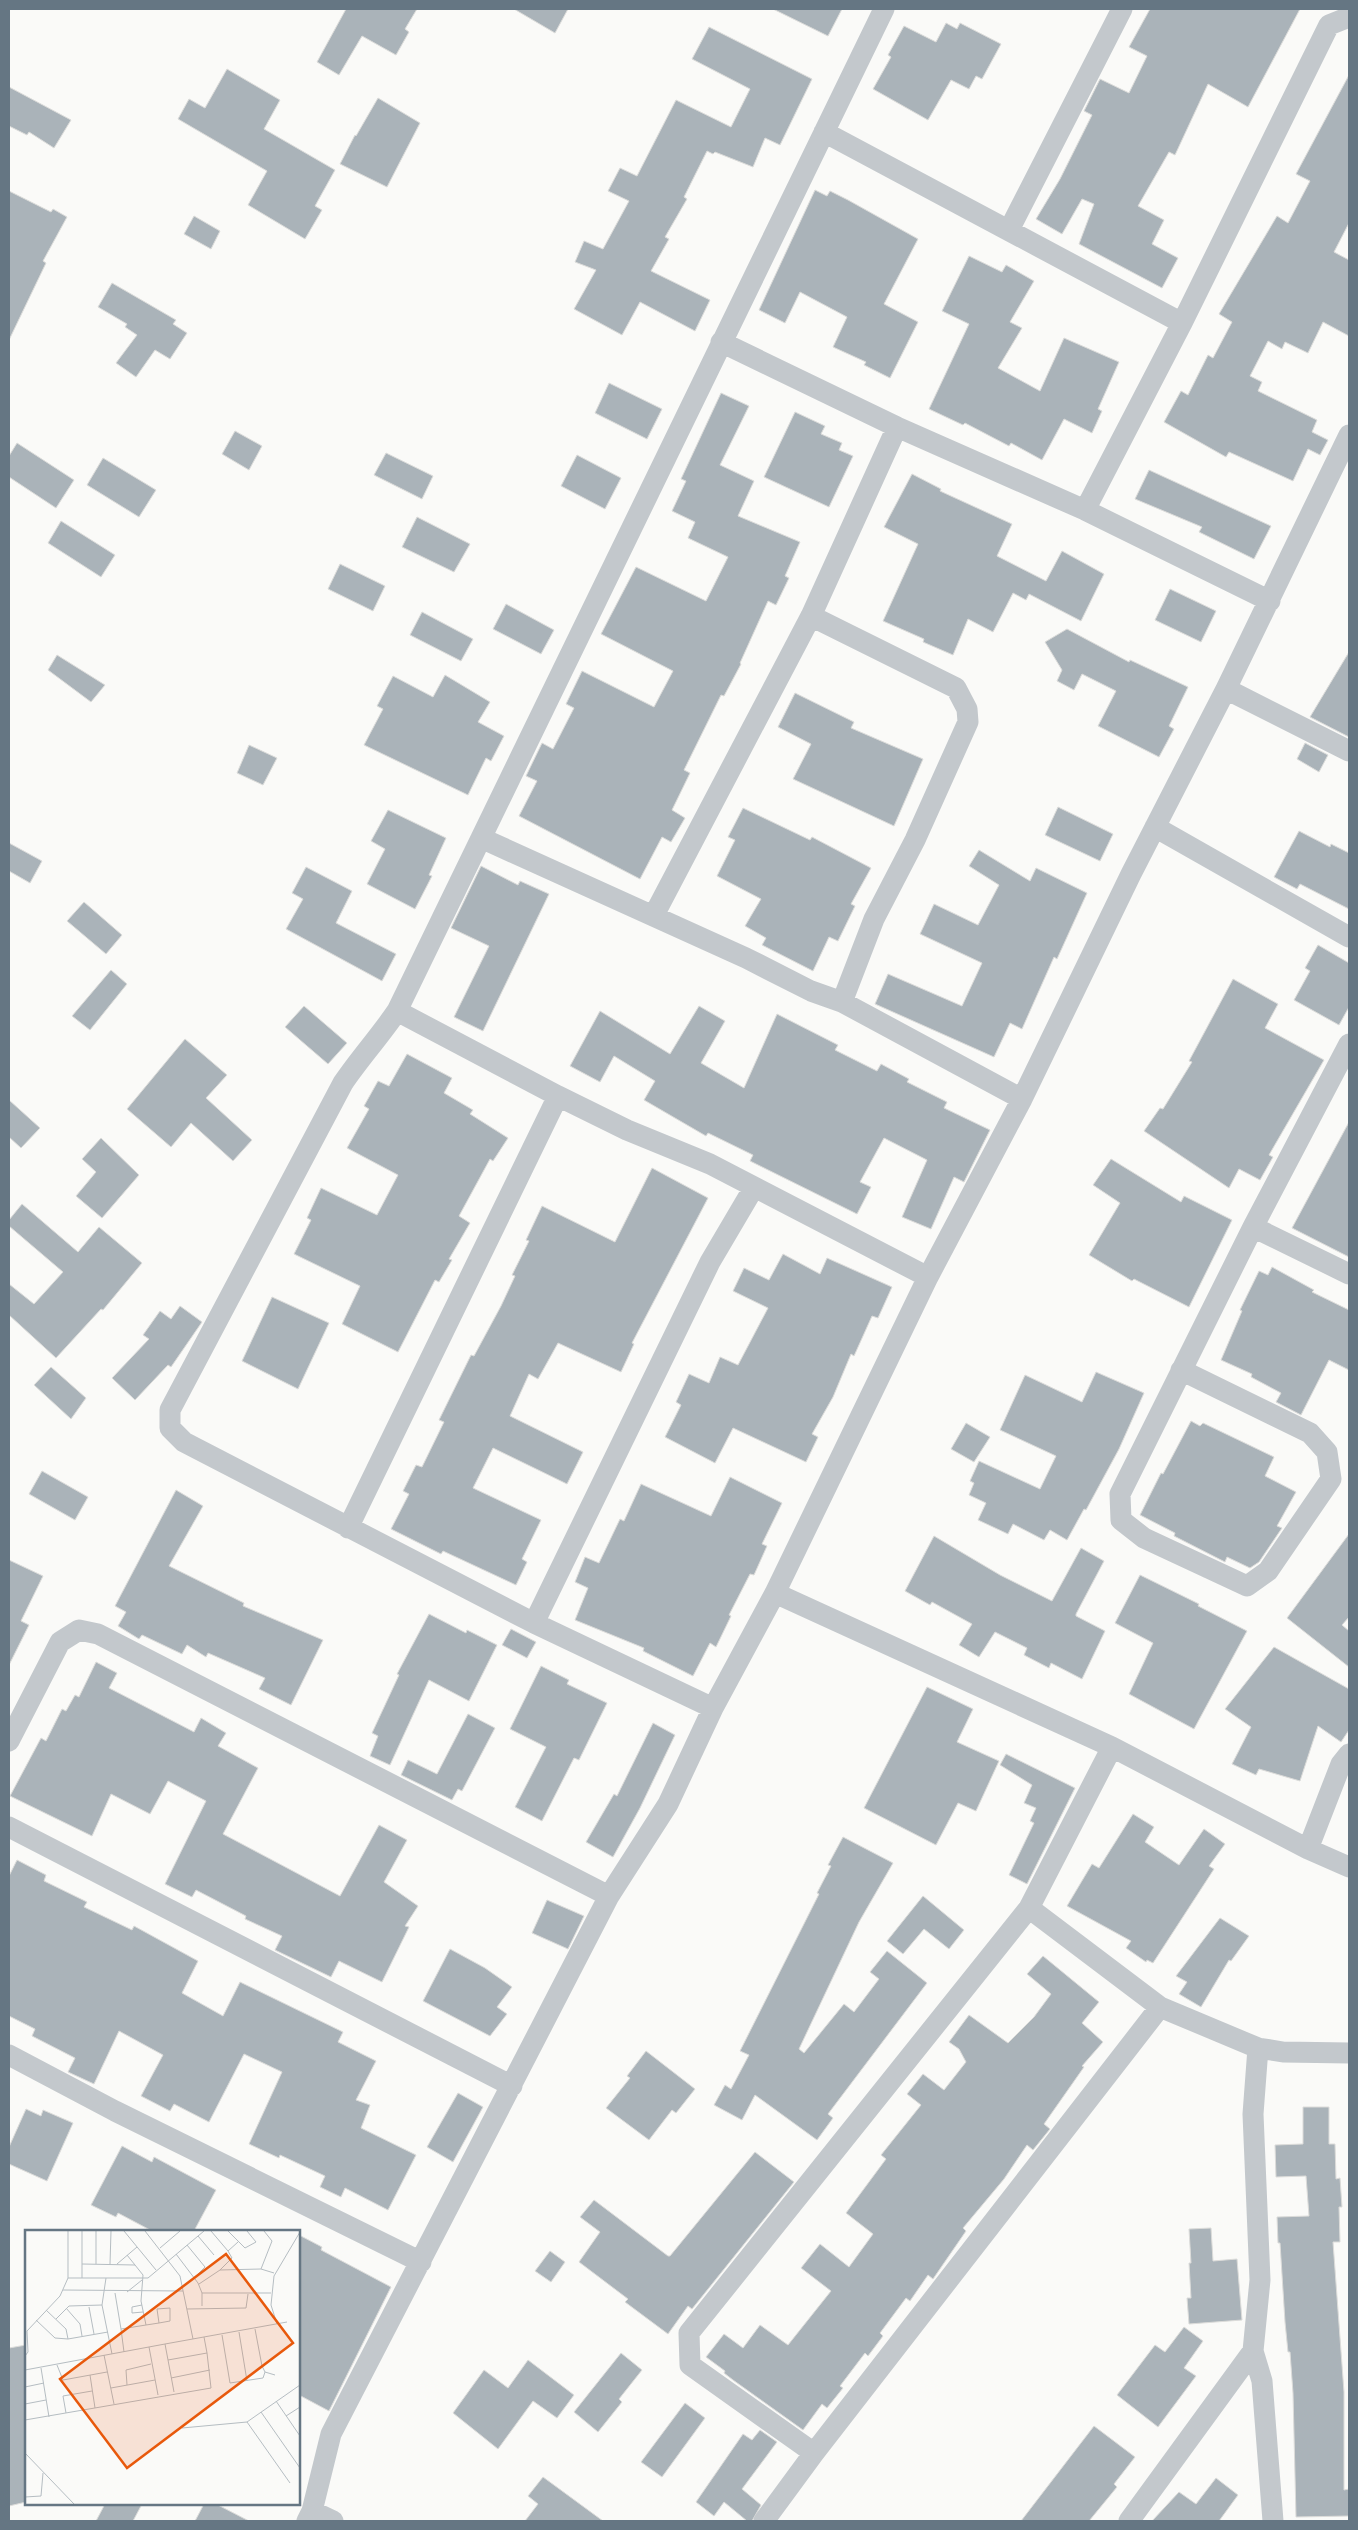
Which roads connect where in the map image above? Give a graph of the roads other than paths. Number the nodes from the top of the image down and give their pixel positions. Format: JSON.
{"nodes":[{"id":1,"x":884,"y":9,"type":"edge"},
{"id":2,"x":1122,"y":9,"type":"edge"},
{"id":3,"x":1349,"y":17,"type":"edge"},
{"id":4,"x":824,"y":132,"type":"junction"},
{"id":5,"x":1009,"y":230,"type":"junction"},
{"id":6,"x":1182,"y":323,"type":"junction"},
{"id":7,"x":721,"y":342,"type":"junction"},
{"id":8,"x":897,"y":427,"type":"junction"},
{"id":9,"x":1349,"y":435,"type":"edge"},
{"id":10,"x":1085,"y":510,"type":"junction"},
{"id":11,"x":1270,"y":601,"type":"junction"},
{"id":12,"x":810,"y":616,"type":"junction"},
{"id":13,"x":1226,"y":689,"type":"junction"},
{"id":14,"x":1349,"y":751,"type":"edge"},
{"id":15,"x":1155,"y":827,"type":"junction"},
{"id":16,"x":481,"y":838,"type":"junction"},
{"id":17,"x":654,"y":915,"type":"junction"},
{"id":18,"x":1349,"y":937,"type":"edge"},
{"id":19,"x":842,"y":1002,"type":"junction"},
{"id":20,"x":397,"y":1011,"type":"junction"},
{"id":21,"x":1349,"y":1044,"type":"edge"},
{"id":22,"x":558,"y":1096,"type":"junction"},
{"id":23,"x":1022,"y":1099,"type":"junction"},
{"id":24,"x":753,"y":1188,"type":"junction"},
{"id":25,"x":1253,"y":1227,"type":"junction"},
{"id":26,"x":1349,"y":1274,"type":"edge"},
{"id":27,"x":928,"y":1277,"type":"junction"},
{"id":28,"x":1181,"y":1370,"type":"junction"},
{"id":29,"x":348,"y":1528,"type":"junction"},
{"id":30,"x":775,"y":1593,"type":"junction"},
{"id":31,"x":534,"y":1623,"type":"junction"},
{"id":32,"x":712,"y":1708,"type":"junction"},
{"id":33,"x":9,"y":1741,"type":"edge"},
{"id":34,"x":1112,"y":1747,"type":"junction"},
{"id":35,"x":1349,"y":1754,"type":"edge"},
{"id":36,"x":9,"y":1827,"type":"edge"},
{"id":37,"x":1308,"y":1849,"type":"junction"},
{"id":38,"x":1349,"y":1867,"type":"edge"},
{"id":39,"x":609,"y":1896,"type":"junction"},
{"id":40,"x":1028,"y":1908,"type":"junction"},
{"id":41,"x":1160,"y":2008,"type":"junction"},
{"id":42,"x":1258,"y":2048,"type":"junction"},
{"id":43,"x":1349,"y":2053,"type":"edge"},
{"id":44,"x":9,"y":2055,"type":"edge"},
{"id":45,"x":512,"y":2086,"type":"junction"},
{"id":46,"x":421,"y":2262,"type":"junction"},
{"id":47,"x":1254,"y":2351,"type":"junction"},
{"id":48,"x":814,"y":2453,"type":"junction"},
{"id":49,"x":310,"y":2516,"type":"edge"},
{"id":50,"x":333,"y":2521,"type":"edge"},
{"id":51,"x":764,"y":2521,"type":"edge"},
{"id":52,"x":1129,"y":2521,"type":"edge"},
{"id":53,"x":1273,"y":2521,"type":"edge"}],
"edges":[{"from":1,"to":4,"type":"street"},
{"from":2,"to":5,"type":"street"},
{"from":3,"to":6,"type":"street"},
{"from":4,"to":5,"type":"street"},
{"from":4,"to":7,"type":"street"},
{"from":5,"to":6,"type":"street"},
{"from":6,"to":10,"type":"street"},
{"from":7,"to":8,"type":"street"},
{"from":7,"to":16,"type":"street"},
{"from":8,"to":10,"type":"street"},
{"from":8,"to":12,"type":"street"},
{"from":9,"to":11,"type":"street"},
{"from":10,"to":11,"type":"street"},
{"from":11,"to":13,"type":"street"},
{"from":12,"to":17,"type":"street"},
{"from":12,"to":19,"type":"street"},
{"from":13,"to":14,"type":"street"},
{"from":13,"to":15,"type":"street"},
{"from":15,"to":18,"type":"street"},
{"from":15,"to":23,"type":"street"},
{"from":16,"to":17,"type":"street"},
{"from":16,"to":20,"type":"street"},
{"from":17,"to":19,"type":"street"},
{"from":19,"to":23,"type":"street"},
{"from":20,"to":22,"type":"street"},
{"from":20,"to":29,"type":"street"},
{"from":21,"to":25,"type":"street"},
{"from":22,"to":24,"type":"street"},
{"from":22,"to":29,"type":"street"},
{"from":23,"to":27,"type":"street"},
{"from":24,"to":27,"type":"street"},
{"from":24,"to":31,"type":"street"},
{"from":25,"to":26,"type":"street"},
{"from":25,"to":28,"type":"street"},
{"from":27,"to":30,"type":"street"},
{"from":28,"to":28,"type":"street"},
{"from":29,"to":31,"type":"street"},
{"from":30,"to":32,"type":"street"},
{"from":30,"to":34,"type":"street"},
{"from":31,"to":32,"type":"street"},
{"from":32,"to":39,"type":"street"},
{"from":33,"to":39,"type":"street"},
{"from":34,"to":37,"type":"street"},
{"from":34,"to":40,"type":"street"},
{"from":35,"to":37,"type":"street"},
{"from":36,"to":45,"type":"street"},
{"from":37,"to":38,"type":"street"},
{"from":39,"to":45,"type":"street"},
{"from":40,"to":41,"type":"street"},
{"from":40,"to":48,"type":"street"},
{"from":41,"to":42,"type":"street"},
{"from":41,"to":48,"type":"street"},
{"from":42,"to":43,"type":"street"},
{"from":42,"to":47,"type":"street"},
{"from":44,"to":46,"type":"street"},
{"from":45,"to":46,"type":"street"},
{"from":46,"to":49,"type":"street"},
{"from":47,"to":52,"type":"street"},
{"from":47,"to":53,"type":"street"},
{"from":48,"to":51,"type":"street"},
{"from":49,"to":50,"type":"street"}]}
